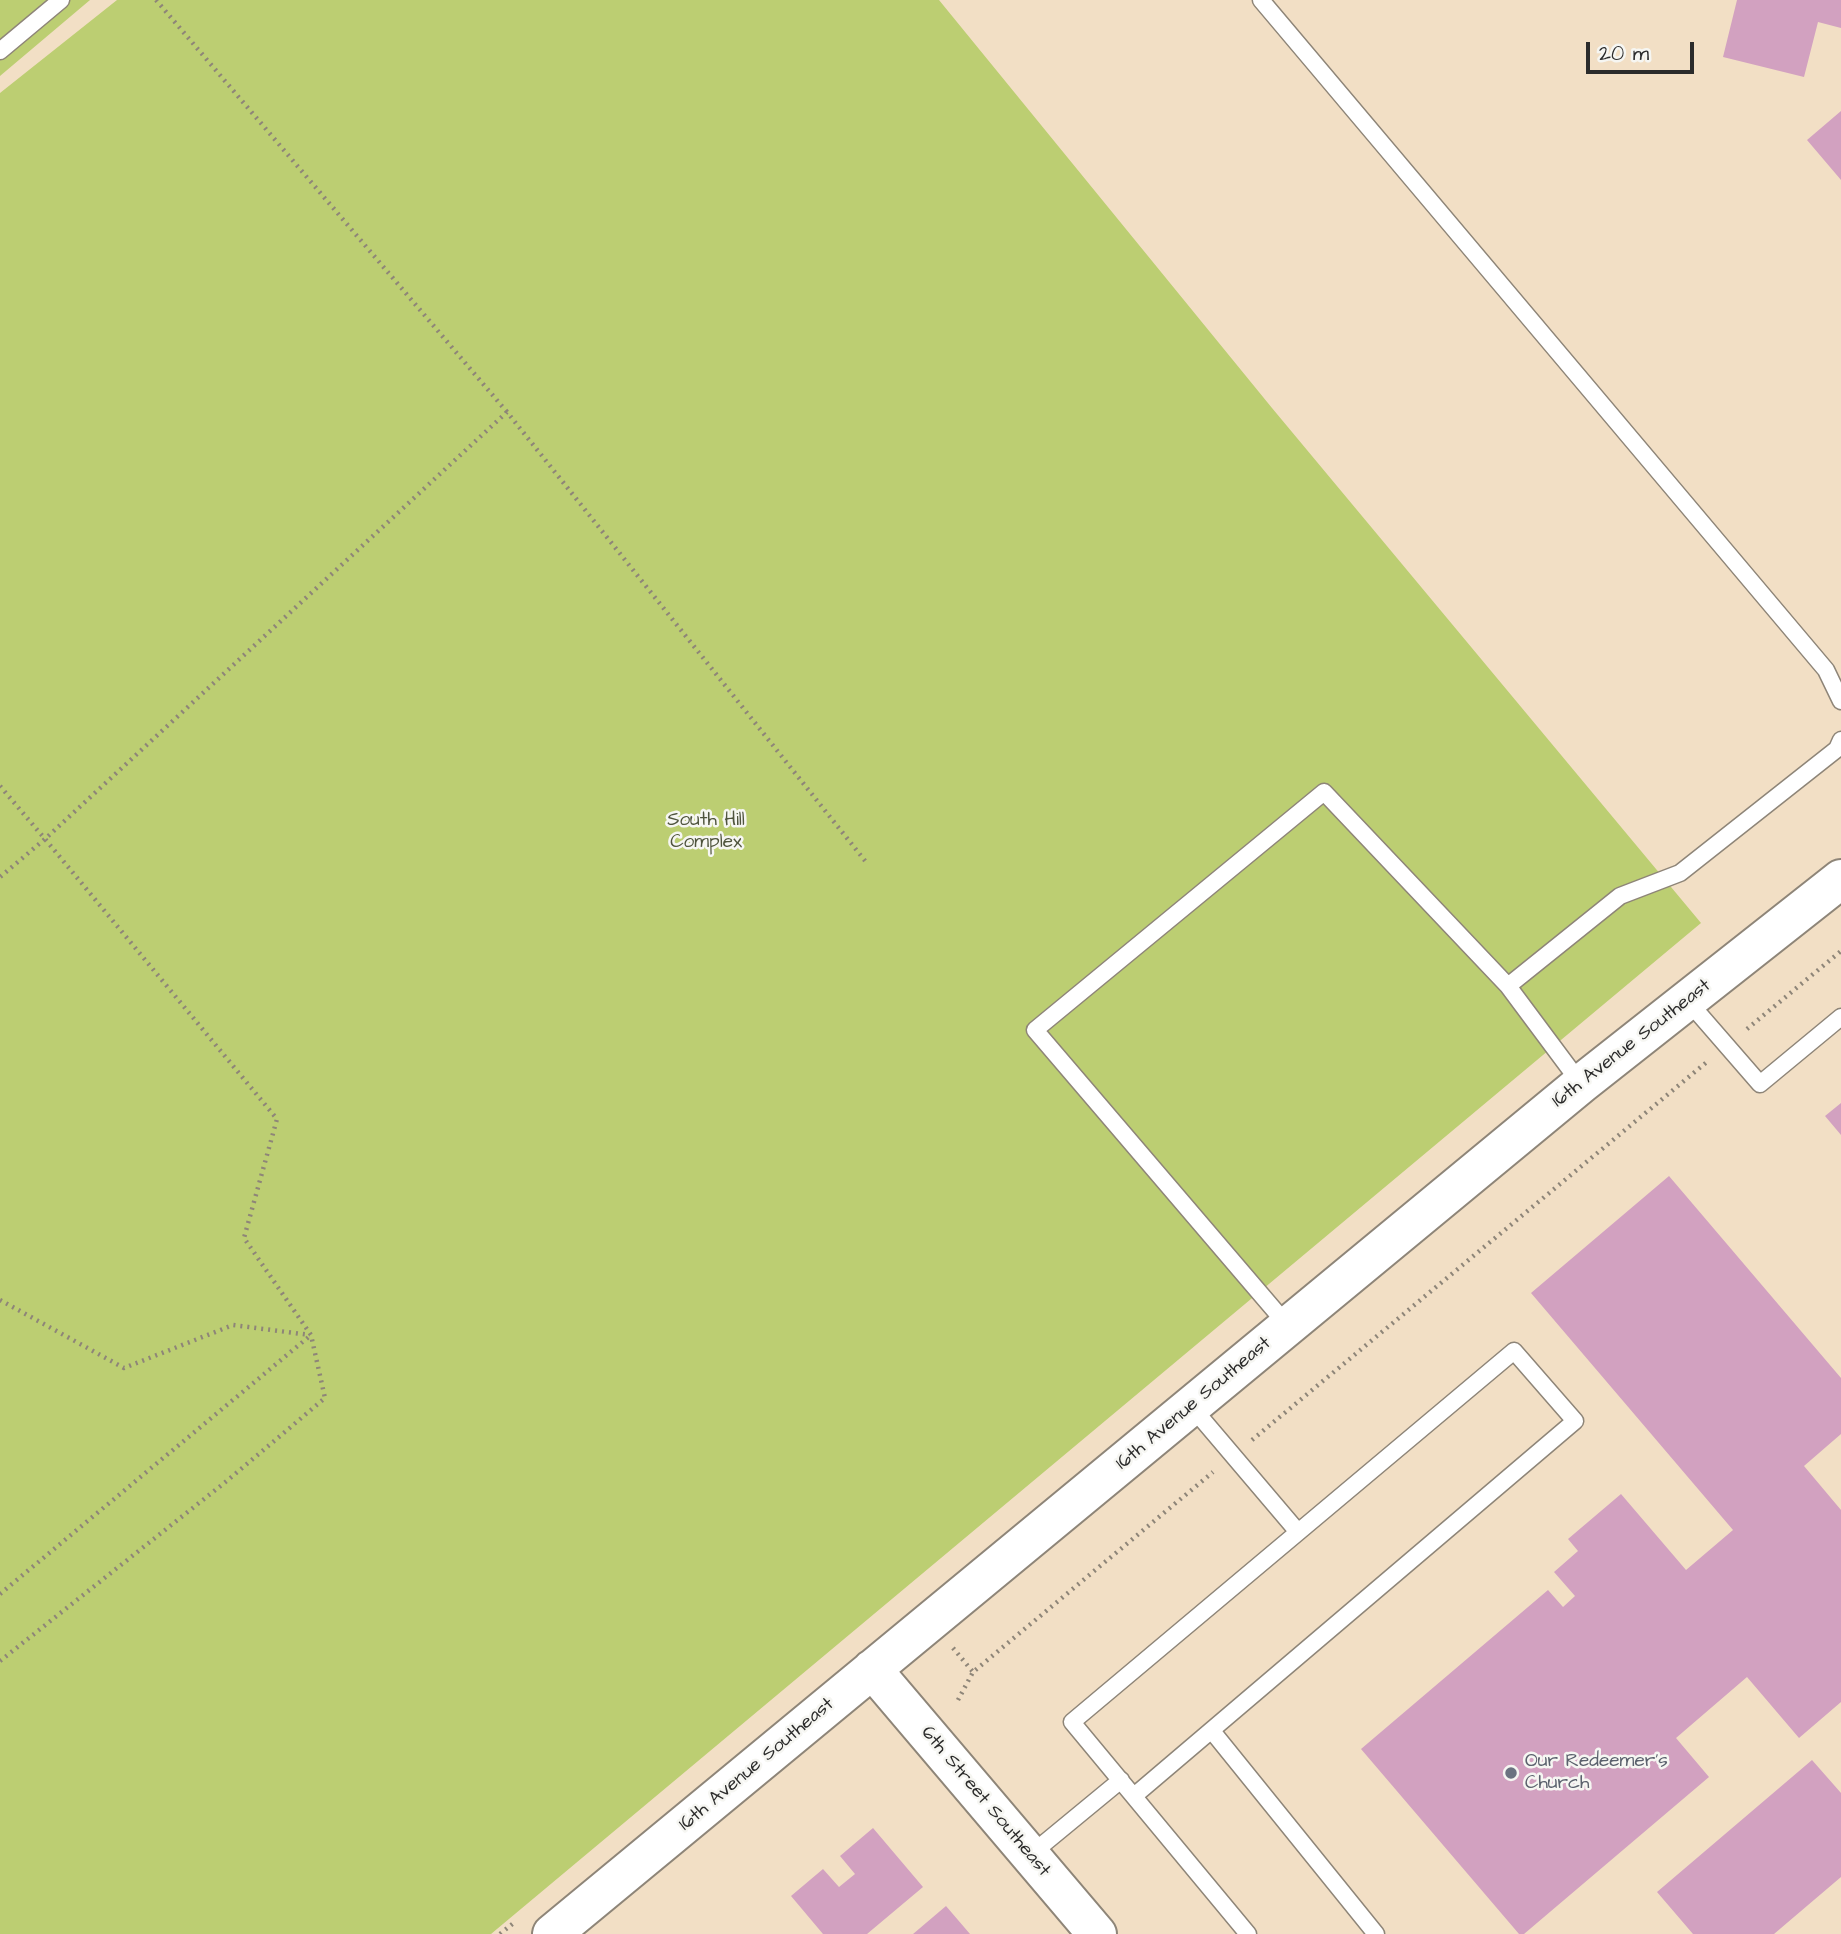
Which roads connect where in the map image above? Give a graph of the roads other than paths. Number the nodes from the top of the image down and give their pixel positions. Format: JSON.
{"nodes":[{"id":1,"x":61,"y":0,"type":"edge"},
{"id":2,"x":1261,"y":0,"type":"edge"},
{"id":3,"x":0,"y":51,"type":"edge"},
{"id":4,"x":1841,"y":701,"type":"edge"},
{"id":5,"x":1841,"y":740,"type":"edge"},
{"id":6,"x":1841,"y":880,"type":"edge"},
{"id":7,"x":1508,"y":986,"type":"junction"},
{"id":8,"x":1687,"y":1000,"type":"junction"},
{"id":9,"x":1841,"y":1017,"type":"edge"},
{"id":10,"x":1581,"y":1084,"type":"junction"},
{"id":11,"x":1288,"y":1326,"type":"junction"},
{"id":12,"x":1191,"y":1406,"type":"junction"},
{"id":13,"x":1298,"y":1532,"type":"junction"},
{"id":14,"x":872,"y":1670,"type":"junction"},
{"id":15,"x":1212,"y":1731,"type":"junction"},
{"id":16,"x":1121,"y":1780,"type":"junction"},
{"id":17,"x":1134,"y":1796,"type":"junction"},
{"id":18,"x":1030,"y":1854,"type":"junction"},
{"id":19,"x":552,"y":1934,"type":"edge"},
{"id":20,"x":1097,"y":1934,"type":"edge"},
{"id":21,"x":1248,"y":1934,"type":"edge"},
{"id":22,"x":1376,"y":1934,"type":"edge"}],
"edges":[{"from":1,"to":3,"type":"lane"},
{"from":2,"to":4,"type":"lane"},
{"from":5,"to":7,"type":"lane"},
{"from":6,"to":8,"type":"street","name":"16th Avenue Southeast"},
{"from":7,"to":10,"type":"lane"},
{"from":7,"to":11,"type":"lane"},
{"from":8,"to":9,"type":"lane"},
{"from":8,"to":10,"type":"street","name":"16th Avenue Southeast"},
{"from":10,"to":11,"type":"street","name":"16th Avenue Southeast"},
{"from":11,"to":12,"type":"street","name":"16th Avenue Southeast"},
{"from":12,"to":13,"type":"lane"},
{"from":12,"to":14,"type":"street","name":"16th Avenue Southeast"},
{"from":13,"to":15,"type":"lane"},
{"from":13,"to":16,"type":"lane"},
{"from":14,"to":18,"type":"street","name":"6th Street Southeast"},
{"from":14,"to":19,"type":"street","name":"16th Avenue Southeast"},
{"from":15,"to":17,"type":"lane"},
{"from":15,"to":22,"type":"lane"},
{"from":16,"to":17,"type":"lane"},
{"from":16,"to":18,"type":"lane"},
{"from":17,"to":21,"type":"lane"},
{"from":18,"to":20,"type":"street","name":"6th Street Southeast"}]}
